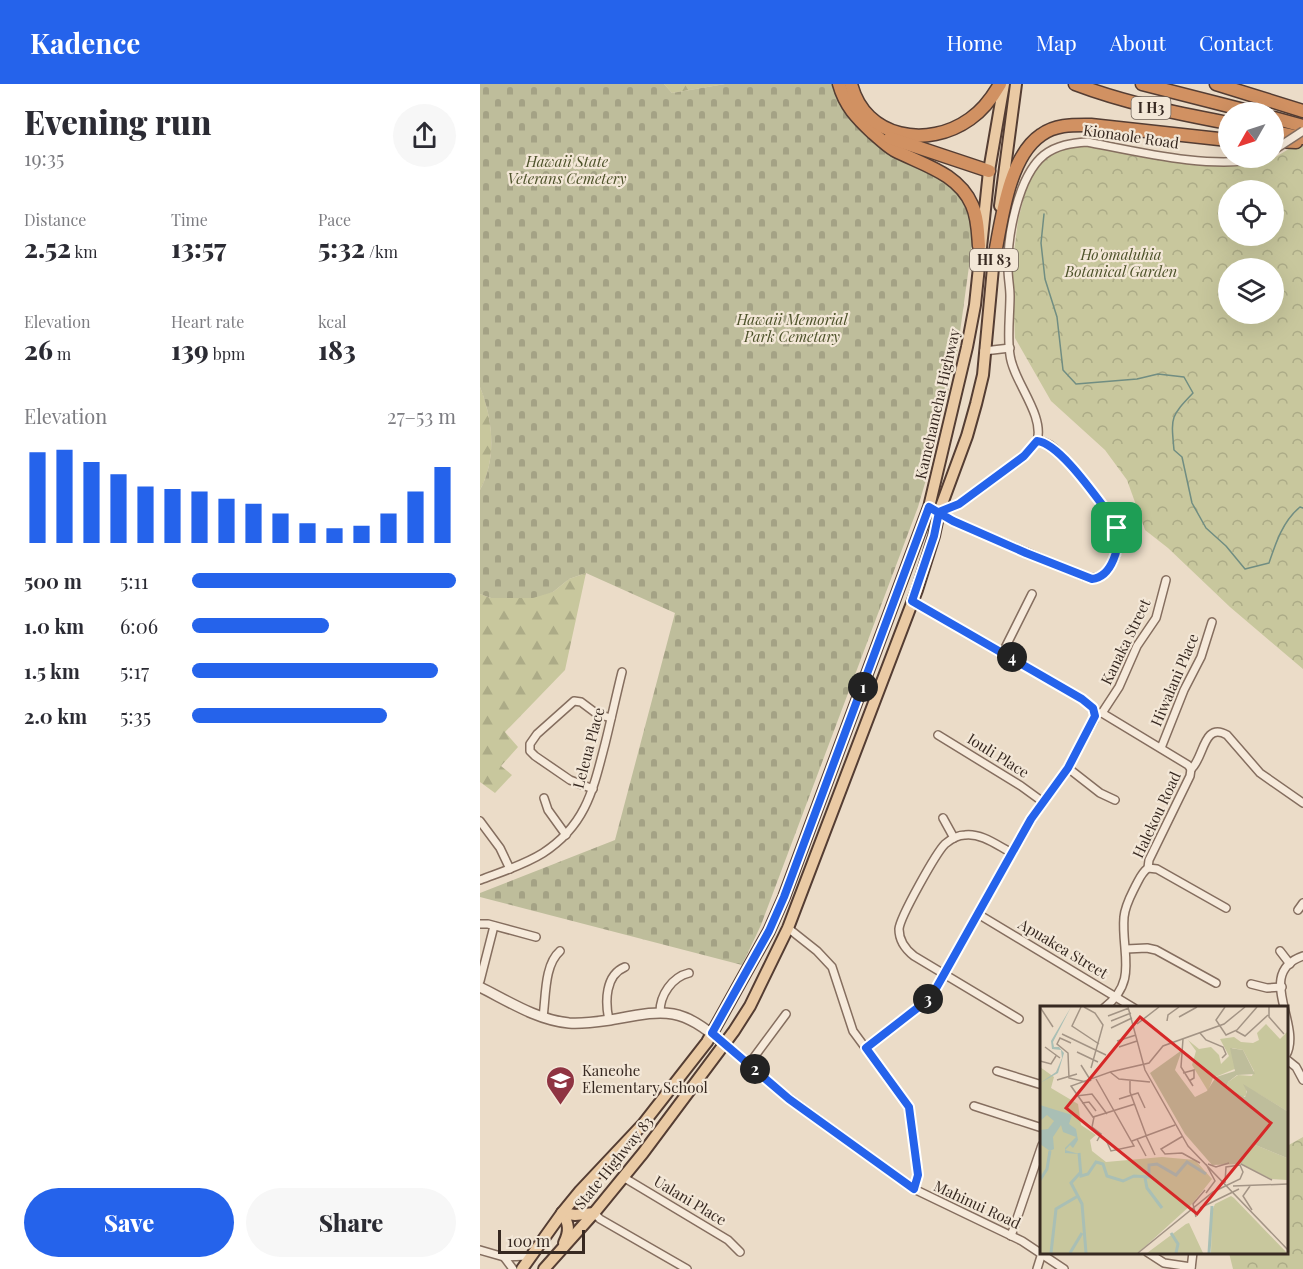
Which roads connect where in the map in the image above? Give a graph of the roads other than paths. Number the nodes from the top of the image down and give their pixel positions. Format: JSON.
{"nodes":[{"id":1,"x":839,"y":84,"type":"edge"},
{"id":2,"x":851,"y":84,"type":"edge"},
{"id":3,"x":1002,"y":84,"type":"edge"},
{"id":4,"x":1016,"y":84,"type":"edge"},
{"id":5,"x":1075,"y":84,"type":"edge"},
{"id":6,"x":1142,"y":84,"type":"edge"},
{"id":7,"x":1216,"y":84,"type":"edge"},
{"id":8,"x":1218,"y":103,"type":"edge"},
{"id":9,"x":1303,"y":111,"type":"edge"},
{"id":10,"x":1218,"y":121,"type":"edge"},
{"id":11,"x":1284,"y":121,"type":"edge"},
{"id":12,"x":1303,"y":126,"type":"edge"},
{"id":13,"x":1303,"y":131,"type":"edge"},
{"id":14,"x":875,"y":134,"type":"junction"},
{"id":15,"x":1284,"y":135,"type":"edge"},
{"id":16,"x":1218,"y":139,"type":"edge"},
{"id":17,"x":1303,"y":140,"type":"edge"},
{"id":18,"x":1284,"y":141,"type":"edge"},
{"id":19,"x":1284,"y":143,"type":"edge"},
{"id":20,"x":1218,"y":161,"type":"edge"},
{"id":21,"x":1004,"y":169,"type":"junction"},
{"id":22,"x":989,"y":171,"type":"junction"},
{"id":23,"x":980,"y":246,"type":"junction"},
{"id":24,"x":993,"y":264,"type":"junction"},
{"id":25,"x":968,"y":346,"type":"junction"},
{"id":26,"x":1010,"y":348,"type":"junction"},
{"id":27,"x":984,"y":351,"type":"junction"},
{"id":28,"x":1037,"y":441,"type":"junction"},
{"id":29,"x":934,"y":509,"type":"junction"},
{"id":30,"x":1166,"y":580,"type":"dead end"},
{"id":31,"x":1032,"y":594,"type":"dead end"},
{"id":32,"x":897,"y":595,"type":"junction"},
{"id":33,"x":912,"y":601,"type":"junction"},
{"id":34,"x":1212,"y":622,"type":"dead end"},
{"id":35,"x":1003,"y":652,"type":"junction"},
{"id":36,"x":622,"y":672,"type":"dead end"},
{"id":37,"x":856,"y":704,"type":"junction"},
{"id":38,"x":871,"y":709,"type":"junction"},
{"id":39,"x":1099,"y":713,"type":"junction"},
{"id":40,"x":611,"y":718,"type":"junction"},
{"id":41,"x":938,"y":735,"type":"dead end"},
{"id":42,"x":1161,"y":748,"type":"junction"},
{"id":43,"x":1068,"y":768,"type":"junction"},
{"id":44,"x":1191,"y":769,"type":"junction"},
{"id":45,"x":593,"y":789,"type":"junction"},
{"id":46,"x":544,"y":798,"type":"dead end"},
{"id":47,"x":1115,"y":800,"type":"dead end"},
{"id":48,"x":1042,"y":802,"type":"junction"},
{"id":49,"x":1303,"y":803,"type":"edge"},
{"id":50,"x":943,"y":818,"type":"dead end"},
{"id":51,"x":480,"y":820,"type":"edge"},
{"id":52,"x":566,"y":835,"type":"junction"},
{"id":53,"x":954,"y":838,"type":"junction"},
{"id":54,"x":1012,"y":853,"type":"junction"},
{"id":55,"x":1148,"y":868,"type":"junction"},
{"id":56,"x":510,"y":869,"type":"junction"},
{"id":57,"x":480,"y":880,"type":"edge"},
{"id":58,"x":1303,"y":903,"type":"edge"},
{"id":59,"x":1226,"y":908,"type":"dead end"},
{"id":60,"x":1298,"y":910,"type":"dead end"},
{"id":61,"x":978,"y":914,"type":"junction"},
{"id":62,"x":774,"y":917,"type":"junction"},
{"id":63,"x":480,"y":924,"type":"edge"},
{"id":64,"x":494,"y":926,"type":"junction"},
{"id":65,"x":788,"y":928,"type":"junction"},
{"id":66,"x":536,"y":938,"type":"dead end"},
{"id":67,"x":1126,"y":949,"type":"junction"},
{"id":68,"x":560,"y":951,"type":"dead end"},
{"id":69,"x":1280,"y":951,"type":"dead end"},
{"id":70,"x":1303,"y":956,"type":"edge"},
{"id":71,"x":1290,"y":964,"type":"junction"},
{"id":72,"x":625,"y":967,"type":"dead end"},
{"id":73,"x":689,"y":973,"type":"dead end"},
{"id":74,"x":944,"y":974,"type":"junction"},
{"id":75,"x":480,"y":981,"type":"edge"},
{"id":76,"x":1216,"y":983,"type":"dead end"},
{"id":77,"x":1251,"y":984,"type":"dead end"},
{"id":78,"x":480,"y":987,"type":"edge"},
{"id":79,"x":1282,"y":987,"type":"junction"},
{"id":80,"x":1116,"y":997,"type":"junction"},
{"id":81,"x":1106,"y":1006,"type":"edge"},
{"id":82,"x":1131,"y":1006,"type":"edge"},
{"id":83,"x":1287,"y":1006,"type":"edge"},
{"id":84,"x":1288,"y":1010,"type":"edge"},
{"id":85,"x":660,"y":1012,"type":"junction"},
{"id":86,"x":786,"y":1014,"type":"dead end"},
{"id":87,"x":543,"y":1017,"type":"junction"},
{"id":88,"x":1019,"y":1019,"type":"dead end"},
{"id":89,"x":609,"y":1020,"type":"junction"},
{"id":90,"x":712,"y":1033,"type":"junction"},
{"id":91,"x":724,"y":1044,"type":"junction"},
{"id":92,"x":866,"y":1048,"type":"junction"},
{"id":93,"x":1288,"y":1055,"type":"edge"},
{"id":94,"x":1288,"y":1058,"type":"edge"},
{"id":95,"x":749,"y":1064,"type":"junction"},
{"id":96,"x":997,"y":1071,"type":"dead end"},
{"id":97,"x":1303,"y":1080,"type":"edge"},
{"id":98,"x":1040,"y":1084,"type":"edge"},
{"id":99,"x":974,"y":1106,"type":"dead end"},
{"id":100,"x":1040,"y":1127,"type":"edge"},
{"id":101,"x":1040,"y":1151,"type":"edge"},
{"id":102,"x":623,"y":1177,"type":"junction"},
{"id":103,"x":914,"y":1189,"type":"junction"},
{"id":104,"x":562,"y":1213,"type":"junction"},
{"id":105,"x":594,"y":1213,"type":"junction"},
{"id":106,"x":552,"y":1226,"type":"junction"},
{"id":107,"x":568,"y":1231,"type":"junction"},
{"id":108,"x":1011,"y":1236,"type":"junction"},
{"id":109,"x":480,"y":1250,"type":"edge"},
{"id":110,"x":559,"y":1251,"type":"junction"},
{"id":111,"x":740,"y":1252,"type":"dead end"},
{"id":112,"x":1040,"y":1252,"type":"edge"},
{"id":113,"x":1042,"y":1254,"type":"edge"},
{"id":114,"x":1043,"y":1254,"type":"edge"},
{"id":115,"x":1150,"y":1254,"type":"edge"},
{"id":116,"x":531,"y":1256,"type":"junction"},
{"id":117,"x":504,"y":1257,"type":"junction"},
{"id":118,"x":1191,"y":1268,"type":"edge"},
{"id":119,"x":513,"y":1269,"type":"edge"},
{"id":120,"x":522,"y":1269,"type":"edge"},
{"id":121,"x":544,"y":1269,"type":"edge"},
{"id":122,"x":687,"y":1269,"type":"edge"},
{"id":123,"x":1037,"y":1269,"type":"edge"},
{"id":124,"x":1064,"y":1269,"type":"edge"}],
"edges":[{"from":1,"to":14,"type":"highway"},
{"from":2,"to":3,"type":"highway"},
{"from":3,"to":22,"type":"main road","name":"Kamehameha Highway","number":"HI 83"},
{"from":4,"to":21,"type":"main road","name":"Kamehameha Highway","number":"HI 83"},
{"from":5,"to":10,"type":"highway","number":"I H3"},
{"from":6,"to":8,"type":"highway","number":"I H3"},
{"from":7,"to":9,"type":"highway"},
{"from":11,"to":12,"type":"highway"},
{"from":13,"to":19,"type":"street","bridge":true},
{"from":14,"to":22,"type":"highway"},
{"from":14,"to":23,"type":"highway"},
{"from":15,"to":17,"type":"highway"},
{"from":16,"to":24,"type":"highway"},
{"from":17,"to":18,"type":"highway"},
{"from":20,"to":26,"type":"street","name":"Kionaole Road"},
{"from":21,"to":22,"type":"main road"},
{"from":21,"to":24,"type":"main road","name":"Kamehameha Highway","number":"HI 83"},
{"from":22,"to":23,"type":"main road","name":"Kamehameha Highway","number":"HI 83"},
{"from":23,"to":25,"type":"main road","name":"Kamehameha Highway","number":"HI 83"},
{"from":24,"to":27,"type":"main road","name":"Kamehameha Highway","number":"HI 83"},
{"from":25,"to":27,"type":"main road"},
{"from":25,"to":29,"type":"main road","name":"Kamehameha Highway","number":"HI 83"},
{"from":26,"to":27,"type":"street"},
{"from":26,"to":28,"type":"street","name":"Kionaole Road"},
{"from":27,"to":29,"type":"main road","name":"Kamehameha Highway","number":"HI 83"},
{"from":28,"to":29,"type":"street"},
{"from":28,"to":29,"type":"street"},
{"from":29,"to":32,"type":"main road","name":"Kamehameha Highway","number":"HI 83"},
{"from":29,"to":33,"type":"main road","name":"State Highway 83","number":"HI 83"},
{"from":30,"to":39,"type":"street","name":"Kanaka Street"},
{"from":31,"to":35,"type":"street"},
{"from":32,"to":33,"type":"main road"},
{"from":32,"to":37,"type":"main road","name":"Kamehameha Highway","number":"HI 83"},
{"from":33,"to":35,"type":"street","name":"Halekou Road"},
{"from":33,"to":38,"type":"main road","name":"State Highway 83","number":"HI 83"},
{"from":34,"to":42,"type":"street","name":"Hiwalani Place"},
{"from":35,"to":39,"type":"street","name":"Halekou Road"},
{"from":36,"to":40,"type":"street","name":"Leleua Place"},
{"from":37,"to":38,"type":"main road"},
{"from":37,"to":62,"type":"main road","name":"Kamehameha Highway","number":"HI 83"},
{"from":38,"to":65,"type":"main road","name":"State Highway 83","number":"HI 83"},
{"from":39,"to":42,"type":"street","name":"Halekou Road"},
{"from":39,"to":43,"type":"street","name":"Kanaka Street"},
{"from":40,"to":45,"type":"street","name":"Leleua Place"},
{"from":40,"to":45,"type":"street"},
{"from":41,"to":48,"type":"street","name":"Iouli Place"},
{"from":42,"to":44,"type":"street","name":"Halekou Road"},
{"from":43,"to":47,"type":"street"},
{"from":43,"to":48,"type":"street","name":"Kanaka Street"},
{"from":44,"to":49,"type":"street"},
{"from":44,"to":55,"type":"street","name":"Halekou Road"},
{"from":45,"to":52,"type":"street","name":"Leleua Place"},
{"from":46,"to":52,"type":"street"},
{"from":48,"to":54,"type":"street","name":"Kanaka Street"},
{"from":50,"to":53,"type":"street"},
{"from":51,"to":56,"type":"street"},
{"from":52,"to":56,"type":"street","name":"Leleua Place"},
{"from":53,"to":54,"type":"street"},
{"from":53,"to":74,"type":"street"},
{"from":54,"to":61,"type":"street","name":"Kanaka Street"},
{"from":55,"to":59,"type":"street"},
{"from":55,"to":67,"type":"street","name":"Halekou Road"},
{"from":56,"to":57,"type":"street","name":"Leleua Place"},
{"from":58,"to":60,"type":"street"},
{"from":61,"to":74,"type":"street","name":"Kanaka Street"},
{"from":61,"to":80,"type":"street","name":"Apuakea Street"},
{"from":62,"to":65,"type":"main road"},
{"from":62,"to":90,"type":"main road","name":"Kamehameha Highway","number":"HI 83"},
{"from":63,"to":64,"type":"street"},
{"from":64,"to":66,"type":"street"},
{"from":64,"to":75,"type":"street"},
{"from":65,"to":91,"type":"main road","name":"State Highway 83","number":"HI 83"},
{"from":65,"to":92,"type":"street","name":"Mahinui Road"},
{"from":67,"to":76,"type":"street"},
{"from":67,"to":80,"type":"street","name":"Halekou Road"},
{"from":68,"to":87,"type":"street"},
{"from":69,"to":71,"type":"street"},
{"from":70,"to":71,"type":"street"},
{"from":71,"to":79,"type":"street"},
{"from":72,"to":89,"type":"street"},
{"from":73,"to":85,"type":"street"},
{"from":74,"to":88,"type":"street"},
{"from":74,"to":92,"type":"street","name":"Kanaka Street"},
{"from":77,"to":79,"type":"street"},
{"from":78,"to":87,"type":"street"},
{"from":79,"to":83,"type":"street"},
{"from":80,"to":81,"type":"street","name":"Halekou Road"},
{"from":80,"to":82,"type":"street","name":"Apuakea Street"},
{"from":84,"to":93,"type":"street"},
{"from":85,"to":89,"type":"street"},
{"from":85,"to":90,"type":"street"},
{"from":86,"to":95,"type":"street"},
{"from":87,"to":89,"type":"street"},
{"from":90,"to":91,"type":"street"},
{"from":90,"to":104,"type":"main road","name":"Kamehameha Highway","number":"HI 83"},
{"from":91,"to":95,"type":"street"},
{"from":91,"to":102,"type":"main road","name":"State Highway 83","number":"HI 83"},
{"from":92,"to":103,"type":"street","name":"Mahinui Road"},
{"from":94,"to":97,"type":"street"},
{"from":95,"to":103,"type":"street"},
{"from":96,"to":98,"type":"street"},
{"from":99,"to":100,"type":"street"},
{"from":101,"to":108,"type":"street"},
{"from":102,"to":105,"type":"main road","name":"State Highway 83","number":"HI 83"},
{"from":102,"to":111,"type":"street","name":"Ualani Place"},
{"from":103,"to":108,"type":"street","name":"Mahinui Road"},
{"from":104,"to":105,"type":"main road"},
{"from":104,"to":106,"type":"main road","name":"Kamehameha Highway","number":"HI 83"},
{"from":104,"to":107,"type":"main road"},
{"from":105,"to":110,"type":"main road","name":"State Highway 83","number":"HI 83"},
{"from":105,"to":122,"type":"street"},
{"from":106,"to":107,"type":"main road"},
{"from":106,"to":116,"type":"main road","name":"Kamehameha Highway","number":"HI 83"},
{"from":107,"to":110,"type":"main road"},
{"from":108,"to":112,"type":"street","name":"Mahinui Road"},
{"from":109,"to":117,"type":"street"},
{"from":110,"to":121,"type":"main road","name":"State Highway 83","number":"HI 83"},
{"from":113,"to":123,"type":"street"},
{"from":114,"to":124,"type":"street","name":"Mahinui Road"},
{"from":115,"to":118,"type":"street"},
{"from":116,"to":117,"type":"street"},
{"from":116,"to":120,"type":"main road","name":"Kamehameha Highway","number":"HI 83"},
{"from":117,"to":119,"type":"street"}]}
